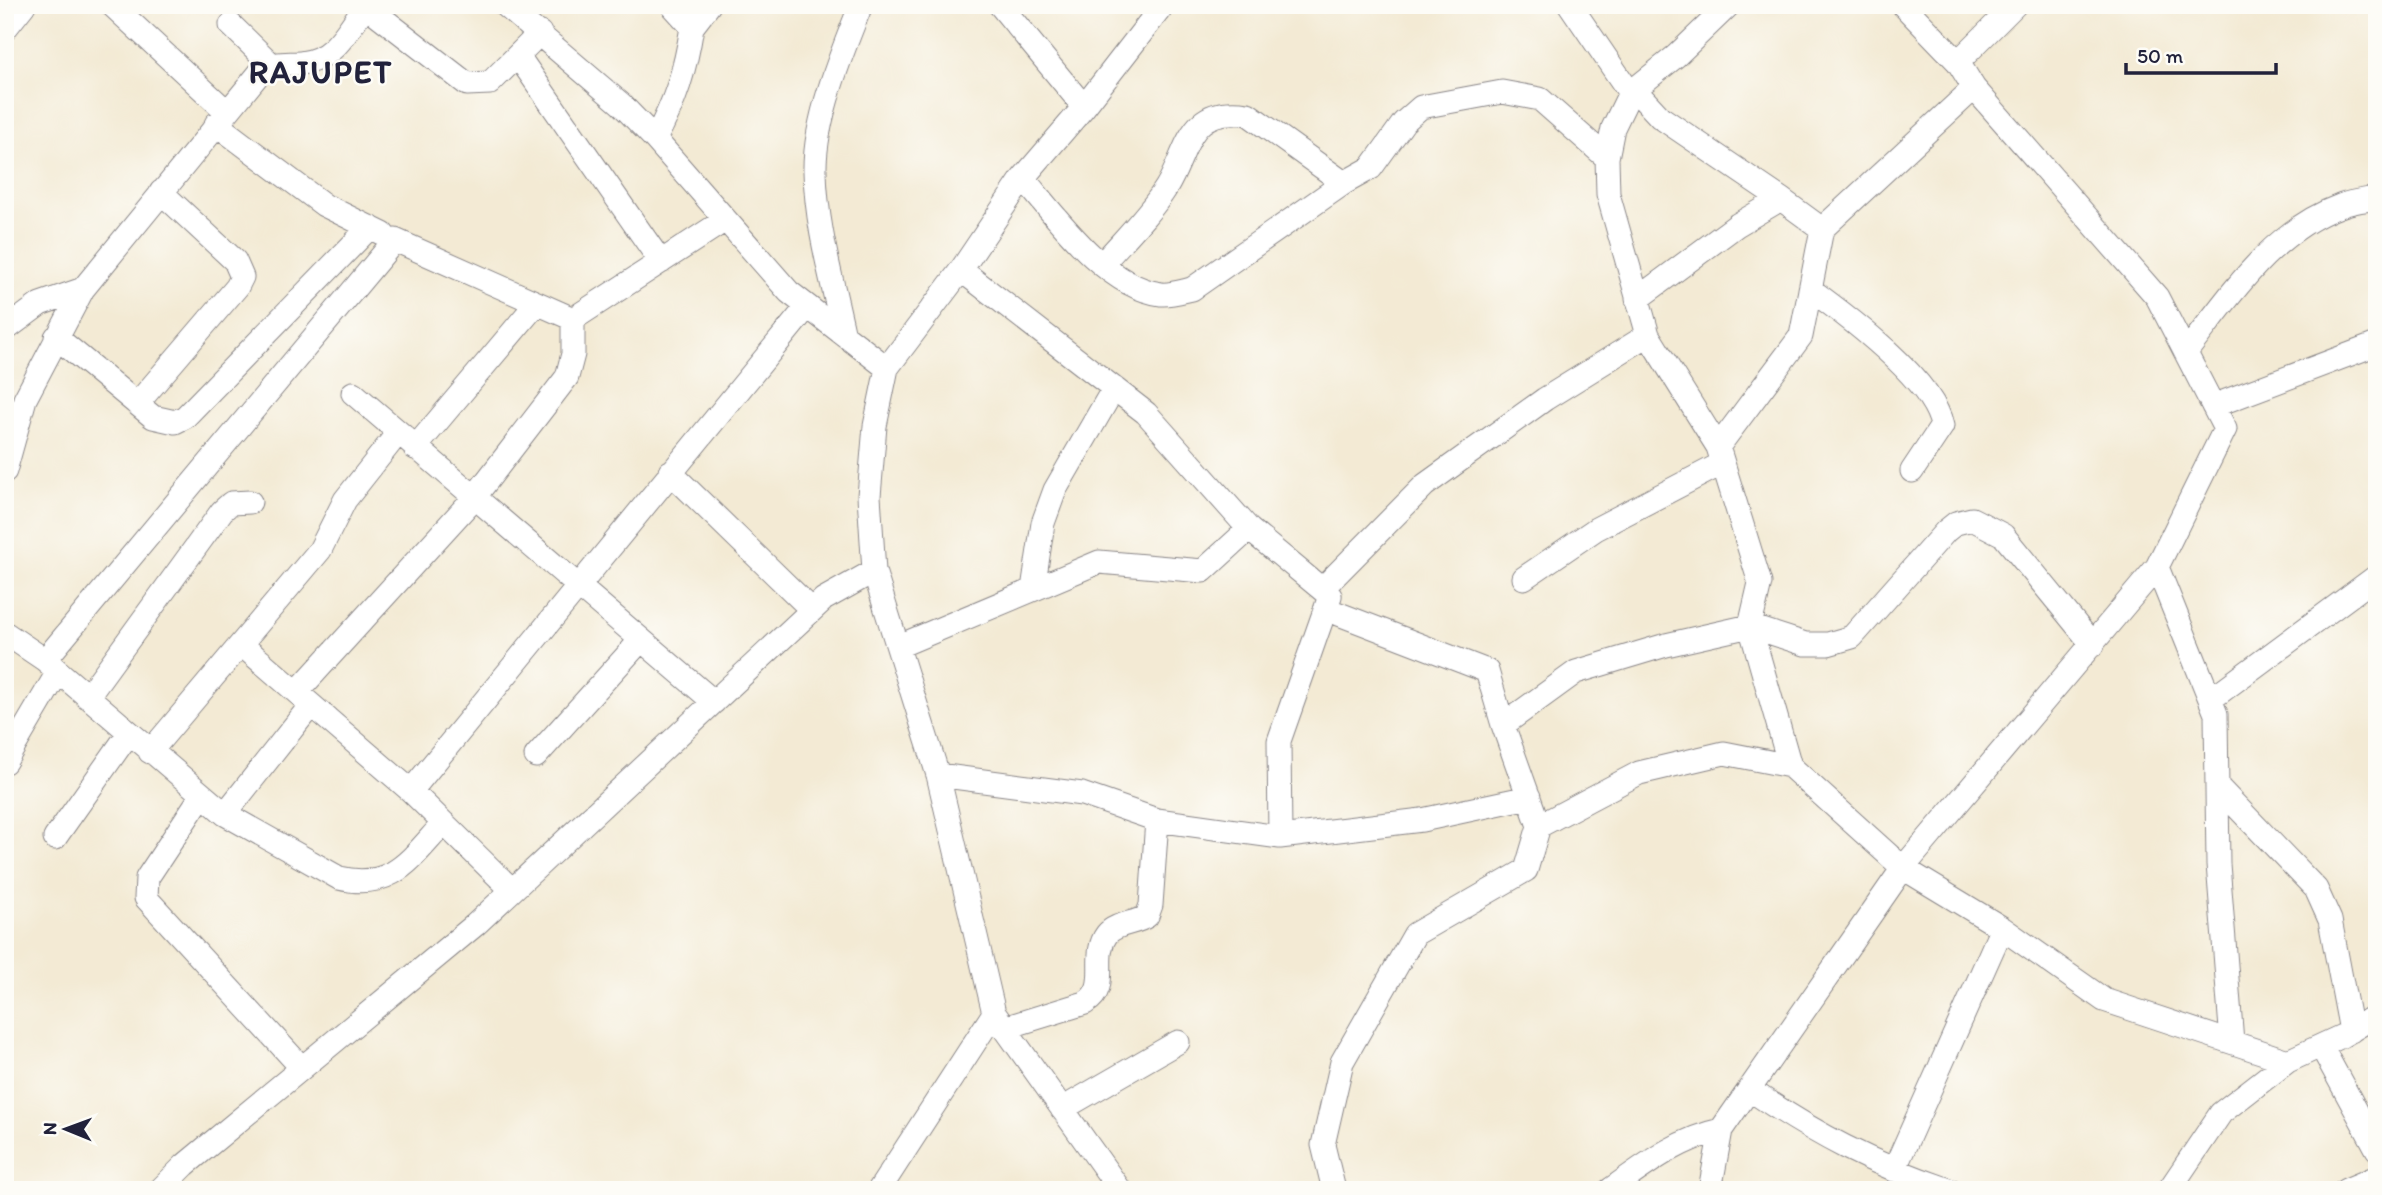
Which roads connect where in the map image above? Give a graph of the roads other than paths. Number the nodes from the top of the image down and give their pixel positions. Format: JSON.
{"nodes":[{"id":1,"x":24,"y":5,"type":"edge"},
{"id":2,"x":505,"y":5,"type":"edge"},
{"id":3,"x":672,"y":5,"type":"edge"},
{"id":4,"x":709,"y":5,"type":"edge"},
{"id":5,"x":861,"y":5,"type":"edge"},
{"id":6,"x":1000,"y":5,"type":"edge"},
{"id":7,"x":1163,"y":5,"type":"edge"},
{"id":8,"x":1570,"y":5,"type":"edge"},
{"id":9,"x":1729,"y":5,"type":"edge"},
{"id":10,"x":1903,"y":5,"type":"edge"},
{"id":11,"x":2015,"y":5,"type":"edge"},
{"id":12,"x":115,"y":6,"type":"edge"},
{"id":13,"x":365,"y":6,"type":"edge"},
{"id":14,"x":231,"y":24,"type":"dead end"},
{"id":15,"x":692,"y":27,"type":"junction"},
{"id":16,"x":5,"y":29,"type":"edge"},
{"id":17,"x":540,"y":33,"type":"junction"},
{"id":18,"x":518,"y":56,"type":"junction"},
{"id":19,"x":1958,"y":62,"type":"junction"},
{"id":20,"x":271,"y":64,"type":"junction"},
{"id":21,"x":1974,"y":88,"type":"junction"},
{"id":22,"x":1632,"y":91,"type":"junction"},
{"id":23,"x":1084,"y":107,"type":"junction"},
{"id":24,"x":221,"y":117,"type":"junction"},
{"id":25,"x":655,"y":139,"type":"junction"},
{"id":26,"x":1607,"y":158,"type":"junction"},
{"id":27,"x":1023,"y":178,"type":"junction"},
{"id":28,"x":1344,"y":183,"type":"junction"},
{"id":29,"x":161,"y":192,"type":"junction"},
{"id":30,"x":2377,"y":198,"type":"edge"},
{"id":31,"x":1781,"y":199,"type":"junction"},
{"id":32,"x":725,"y":220,"type":"junction"},
{"id":33,"x":370,"y":227,"type":"junction"},
{"id":34,"x":1822,"y":229,"type":"junction"},
{"id":35,"x":395,"y":240,"type":"junction"},
{"id":36,"x":661,"y":262,"type":"junction"},
{"id":37,"x":1103,"y":264,"type":"junction"},
{"id":38,"x":961,"y":270,"type":"junction"},
{"id":39,"x":83,"y":289,"type":"junction"},
{"id":40,"x":1810,"y":289,"type":"junction"},
{"id":41,"x":1637,"y":299,"type":"junction"},
{"id":42,"x":537,"y":303,"type":"junction"},
{"id":43,"x":807,"y":307,"type":"junction"},
{"id":44,"x":573,"y":319,"type":"junction"},
{"id":45,"x":5,"y":330,"type":"edge"},
{"id":46,"x":843,"y":331,"type":"junction"},
{"id":47,"x":1648,"y":335,"type":"junction"},
{"id":48,"x":56,"y":337,"type":"junction"},
{"id":49,"x":2377,"y":344,"type":"edge"},
{"id":50,"x":2186,"y":352,"type":"junction"},
{"id":51,"x":887,"y":368,"type":"junction"},
{"id":52,"x":1114,"y":388,"type":"junction"},
{"id":53,"x":353,"y":393,"type":"dead end"},
{"id":54,"x":137,"y":404,"type":"junction"},
{"id":55,"x":2213,"y":406,"type":"junction"},
{"id":56,"x":406,"y":440,"type":"junction"},
{"id":57,"x":9,"y":444,"type":"edge"},
{"id":58,"x":1721,"y":455,"type":"junction"},
{"id":59,"x":5,"y":471,"type":"edge"},
{"id":60,"x":1912,"y":471,"type":"dead end"},
{"id":61,"x":670,"y":472,"type":"junction"},
{"id":62,"x":473,"y":499,"type":"junction"},
{"id":63,"x":250,"y":502,"type":"dead end"},
{"id":64,"x":1249,"y":529,"type":"junction"},
{"id":65,"x":2157,"y":567,"type":"junction"},
{"id":66,"x":874,"y":571,"type":"junction"},
{"id":67,"x":2377,"y":576,"type":"edge"},
{"id":68,"x":1524,"y":579,"type":"dead end"},
{"id":69,"x":577,"y":586,"type":"junction"},
{"id":70,"x":1033,"y":589,"type":"junction"},
{"id":71,"x":1324,"y":599,"type":"junction"},
{"id":72,"x":812,"y":610,"type":"junction"},
{"id":73,"x":1750,"y":626,"type":"junction"},
{"id":74,"x":5,"y":633,"type":"edge"},
{"id":75,"x":641,"y":640,"type":"junction"},
{"id":76,"x":2093,"y":645,"type":"junction"},
{"id":77,"x":243,"y":646,"type":"junction"},
{"id":78,"x":899,"y":646,"type":"junction"},
{"id":79,"x":52,"y":666,"type":"junction"},
{"id":80,"x":87,"y":697,"type":"junction"},
{"id":81,"x":304,"y":699,"type":"junction"},
{"id":82,"x":2211,"y":699,"type":"junction"},
{"id":83,"x":714,"y":702,"type":"junction"},
{"id":84,"x":1503,"y":725,"type":"junction"},
{"id":85,"x":129,"y":733,"type":"junction"},
{"id":86,"x":150,"y":752,"type":"junction"},
{"id":87,"x":536,"y":756,"type":"dead end"},
{"id":88,"x":5,"y":762,"type":"edge"},
{"id":89,"x":1790,"y":766,"type":"junction"},
{"id":90,"x":938,"y":775,"type":"junction"},
{"id":91,"x":2217,"y":786,"type":"junction"},
{"id":92,"x":411,"y":791,"type":"junction"},
{"id":93,"x":202,"y":795,"type":"junction"},
{"id":94,"x":1529,"y":796,"type":"junction"},
{"id":95,"x":225,"y":814,"type":"junction"},
{"id":96,"x":1157,"y":820,"type":"junction"},
{"id":97,"x":444,"y":823,"type":"junction"},
{"id":98,"x":1539,"y":826,"type":"junction"},
{"id":99,"x":1280,"y":837,"type":"junction"},
{"id":100,"x":55,"y":838,"type":"dead end"},
{"id":101,"x":1903,"y":868,"type":"junction"},
{"id":102,"x":512,"y":890,"type":"junction"},
{"id":103,"x":2002,"y":928,"type":"junction"},
{"id":104,"x":2377,"y":1015,"type":"edge"},
{"id":105,"x":999,"y":1020,"type":"junction"},
{"id":106,"x":2351,"y":1031,"type":"junction"},
{"id":107,"x":1178,"y":1042,"type":"dead end"},
{"id":108,"x":2232,"y":1042,"type":"junction"},
{"id":109,"x":2321,"y":1046,"type":"junction"},
{"id":110,"x":2288,"y":1061,"type":"junction"},
{"id":111,"x":302,"y":1068,"type":"junction"},
{"id":112,"x":1749,"y":1089,"type":"junction"},
{"id":113,"x":1062,"y":1109,"type":"junction"},
{"id":114,"x":1721,"y":1130,"type":"junction"},
{"id":115,"x":2377,"y":1149,"type":"edge"},
{"id":116,"x":1894,"y":1170,"type":"junction"},
{"id":117,"x":2377,"y":1177,"type":"edge"},
{"id":118,"x":1914,"y":1184,"type":"edge"},
{"id":119,"x":160,"y":1190,"type":"edge"},
{"id":120,"x":879,"y":1190,"type":"edge"},
{"id":121,"x":1120,"y":1190,"type":"edge"},
{"id":122,"x":1334,"y":1190,"type":"edge"},
{"id":123,"x":1610,"y":1190,"type":"edge"},
{"id":124,"x":1710,"y":1190,"type":"edge"},
{"id":125,"x":1950,"y":1190,"type":"edge"},
{"id":126,"x":2168,"y":1190,"type":"edge"},
{"id":127,"x":2346,"y":1190,"type":"edge"}],
"edges":[{"from":1,"to":16,"type":"street"},
{"from":2,"to":17,"type":"street"},
{"from":3,"to":15,"type":"street"},
{"from":4,"to":15,"type":"street"},
{"from":5,"to":46,"type":"street"},
{"from":6,"to":23,"type":"street"},
{"from":7,"to":23,"type":"street"},
{"from":8,"to":22,"type":"street"},
{"from":9,"to":22,"type":"street"},
{"from":10,"to":19,"type":"street"},
{"from":11,"to":19,"type":"street"},
{"from":12,"to":24,"type":"street"},
{"from":13,"to":18,"type":"street"},
{"from":13,"to":20,"type":"street"},
{"from":14,"to":20,"type":"street"},
{"from":15,"to":25,"type":"street"},
{"from":17,"to":18,"type":"street"},
{"from":17,"to":25,"type":"street"},
{"from":18,"to":36,"type":"street"},
{"from":19,"to":21,"type":"street"},
{"from":20,"to":24,"type":"street"},
{"from":21,"to":34,"type":"street"},
{"from":21,"to":50,"type":"street"},
{"from":22,"to":26,"type":"street"},
{"from":22,"to":31,"type":"street"},
{"from":23,"to":27,"type":"street"},
{"from":24,"to":29,"type":"street"},
{"from":24,"to":33,"type":"street"},
{"from":25,"to":32,"type":"street"},
{"from":26,"to":28,"type":"street"},
{"from":26,"to":41,"type":"street"},
{"from":27,"to":37,"type":"street"},
{"from":27,"to":38,"type":"street"},
{"from":28,"to":37,"type":"street"},
{"from":28,"to":37,"type":"street"},
{"from":29,"to":39,"type":"street"},
{"from":29,"to":54,"type":"street"},
{"from":30,"to":50,"type":"street"},
{"from":31,"to":34,"type":"street"},
{"from":31,"to":41,"type":"street"},
{"from":32,"to":36,"type":"street"},
{"from":32,"to":43,"type":"street"},
{"from":33,"to":35,"type":"street"},
{"from":33,"to":54,"type":"street"},
{"from":34,"to":40,"type":"street"},
{"from":35,"to":42,"type":"street"},
{"from":35,"to":79,"type":"street"},
{"from":36,"to":44,"type":"street"},
{"from":38,"to":51,"type":"street"},
{"from":38,"to":52,"type":"street"},
{"from":39,"to":45,"type":"street"},
{"from":39,"to":48,"type":"street"},
{"from":40,"to":58,"type":"street"},
{"from":40,"to":60,"type":"street"},
{"from":41,"to":47,"type":"street"},
{"from":42,"to":44,"type":"street"},
{"from":42,"to":56,"type":"street"},
{"from":43,"to":46,"type":"street"},
{"from":43,"to":61,"type":"street"},
{"from":44,"to":62,"type":"street"},
{"from":46,"to":51,"type":"street"},
{"from":47,"to":58,"type":"street"},
{"from":47,"to":71,"type":"street"},
{"from":48,"to":54,"type":"street"},
{"from":48,"to":57,"type":"street"},
{"from":49,"to":55,"type":"street"},
{"from":50,"to":55,"type":"street"},
{"from":51,"to":66,"type":"street"},
{"from":52,"to":64,"type":"street"},
{"from":52,"to":70,"type":"street"},
{"from":53,"to":56,"type":"street"},
{"from":55,"to":65,"type":"street"},
{"from":56,"to":62,"type":"street"},
{"from":56,"to":77,"type":"street"},
{"from":57,"to":59,"type":"street"},
{"from":58,"to":68,"type":"street"},
{"from":58,"to":73,"type":"street"},
{"from":61,"to":69,"type":"street"},
{"from":61,"to":72,"type":"street"},
{"from":62,"to":69,"type":"street"},
{"from":62,"to":81,"type":"street"},
{"from":63,"to":80,"type":"street"},
{"from":64,"to":70,"type":"street"},
{"from":64,"to":71,"type":"street"},
{"from":65,"to":76,"type":"street"},
{"from":65,"to":82,"type":"street"},
{"from":66,"to":72,"type":"street"},
{"from":66,"to":78,"type":"street"},
{"from":67,"to":82,"type":"street"},
{"from":69,"to":75,"type":"street"},
{"from":69,"to":92,"type":"street"},
{"from":70,"to":78,"type":"street"},
{"from":71,"to":84,"type":"street"},
{"from":71,"to":99,"type":"street"},
{"from":72,"to":83,"type":"street"},
{"from":73,"to":76,"type":"street"},
{"from":73,"to":84,"type":"street"},
{"from":73,"to":89,"type":"street"},
{"from":74,"to":79,"type":"street"},
{"from":75,"to":83,"type":"street"},
{"from":75,"to":87,"type":"street"},
{"from":76,"to":101,"type":"street"},
{"from":77,"to":81,"type":"street"},
{"from":77,"to":86,"type":"street"},
{"from":78,"to":90,"type":"street"},
{"from":79,"to":80,"type":"street"},
{"from":79,"to":88,"type":"street"},
{"from":80,"to":85,"type":"street"},
{"from":81,"to":92,"type":"street"},
{"from":81,"to":95,"type":"street"},
{"from":82,"to":91,"type":"street"},
{"from":83,"to":102,"type":"street"},
{"from":84,"to":94,"type":"street"},
{"from":85,"to":86,"type":"street"},
{"from":85,"to":100,"type":"street"},
{"from":86,"to":93,"type":"street"},
{"from":89,"to":98,"type":"street"},
{"from":89,"to":101,"type":"street"},
{"from":90,"to":96,"type":"street"},
{"from":90,"to":105,"type":"street"},
{"from":91,"to":106,"type":"street"},
{"from":91,"to":108,"type":"street"},
{"from":92,"to":97,"type":"street"},
{"from":93,"to":95,"type":"street"},
{"from":93,"to":111,"type":"street"},
{"from":94,"to":98,"type":"street"},
{"from":94,"to":99,"type":"street"},
{"from":95,"to":97,"type":"street"},
{"from":96,"to":99,"type":"street"},
{"from":96,"to":105,"type":"street"},
{"from":97,"to":102,"type":"street"},
{"from":98,"to":122,"type":"street"},
{"from":101,"to":103,"type":"street"},
{"from":101,"to":112,"type":"street"},
{"from":102,"to":111,"type":"street"},
{"from":103,"to":108,"type":"street"},
{"from":103,"to":116,"type":"street"},
{"from":104,"to":106,"type":"street"},
{"from":105,"to":113,"type":"street"},
{"from":105,"to":120,"type":"street"},
{"from":106,"to":109,"type":"street"},
{"from":107,"to":113,"type":"street"},
{"from":108,"to":110,"type":"street"},
{"from":109,"to":110,"type":"street"},
{"from":109,"to":115,"type":"street"},
{"from":110,"to":126,"type":"street"},
{"from":111,"to":119,"type":"street"},
{"from":112,"to":114,"type":"street"},
{"from":112,"to":116,"type":"street"},
{"from":113,"to":121,"type":"street"},
{"from":114,"to":123,"type":"street"},
{"from":114,"to":124,"type":"street"},
{"from":116,"to":118,"type":"street"},
{"from":117,"to":127,"type":"street"},
{"from":118,"to":125,"type":"street"}]}
